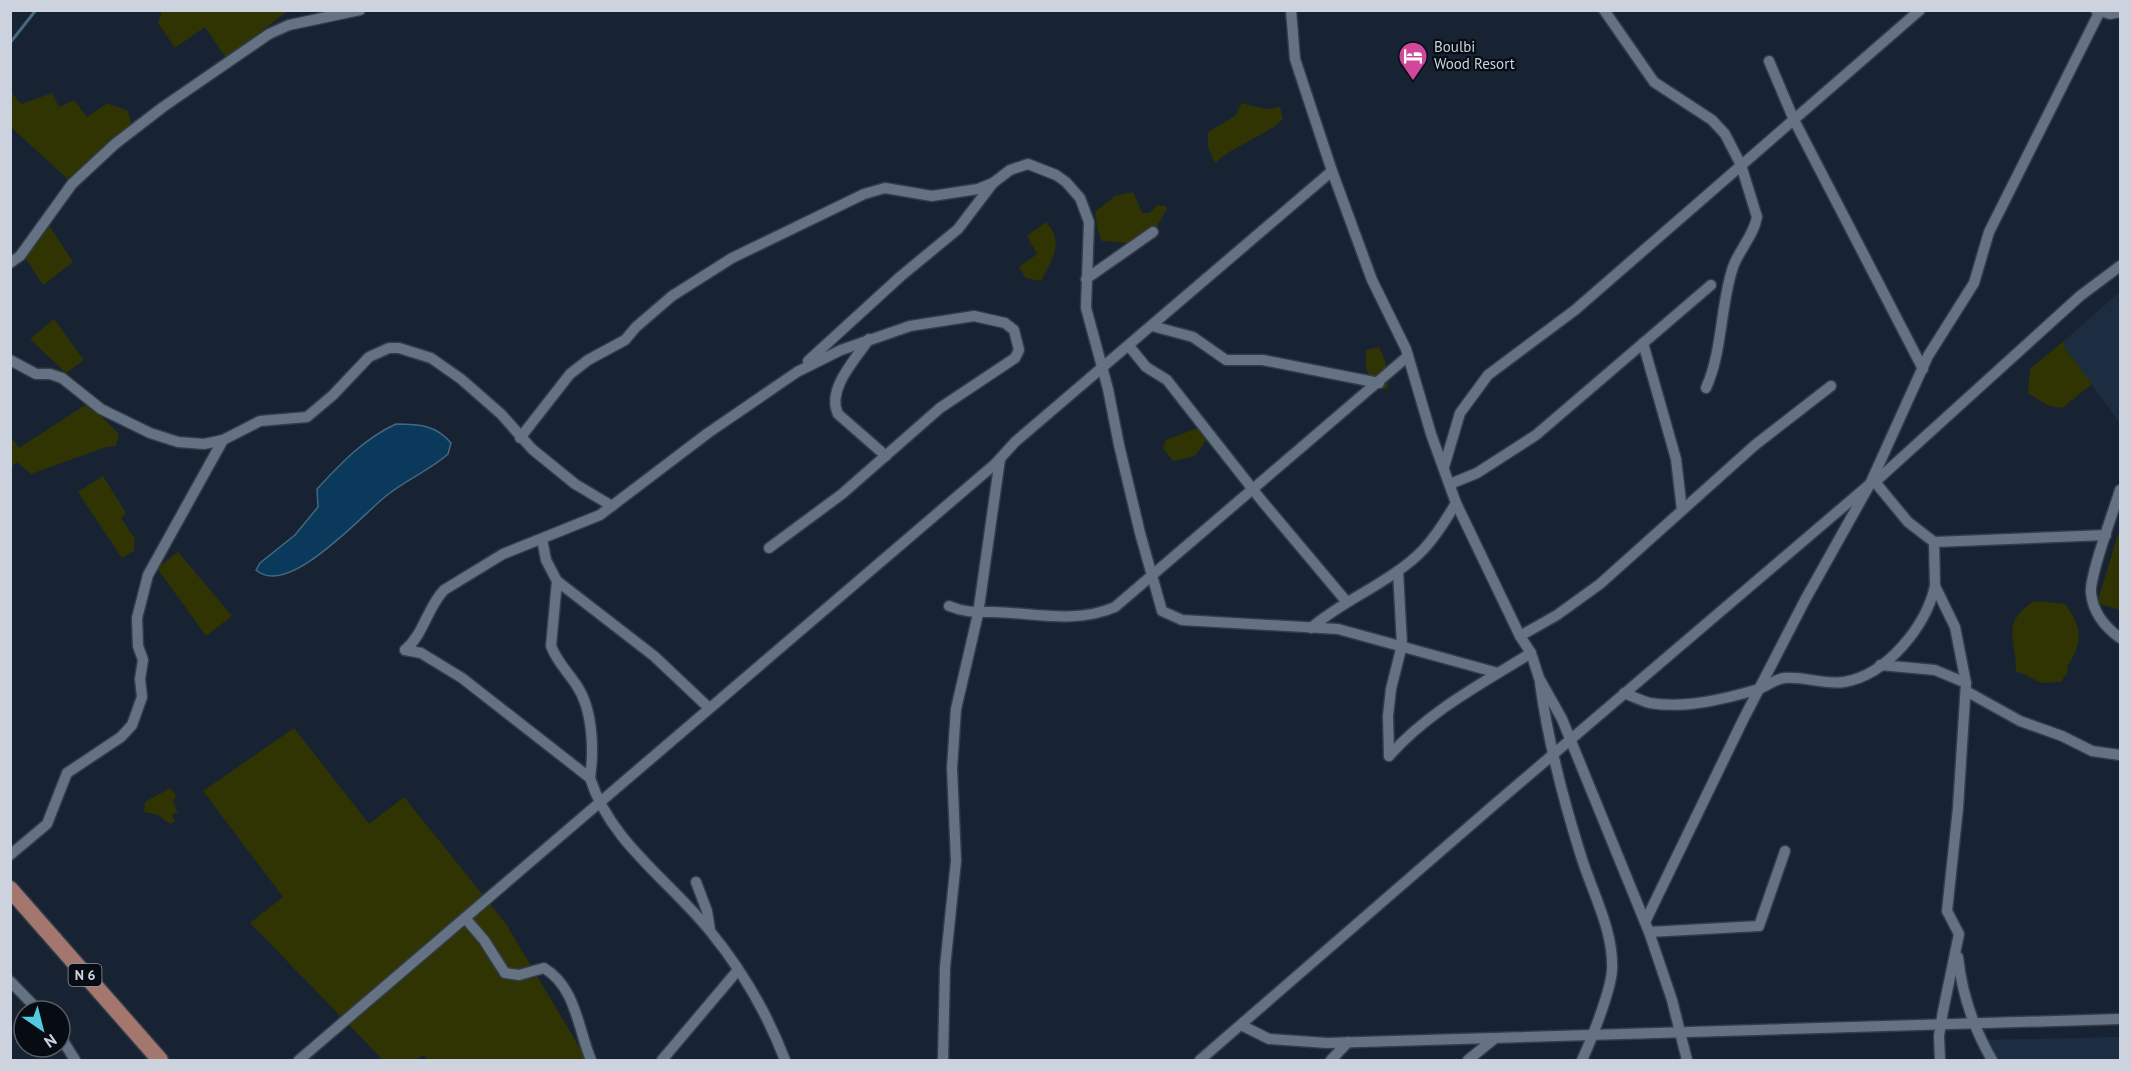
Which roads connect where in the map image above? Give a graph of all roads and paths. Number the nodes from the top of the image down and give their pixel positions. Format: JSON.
{"nodes":[{"id":1,"x":360,"y":10,"type":"edge"},
{"id":2,"x":1291,"y":10,"type":"edge"},
{"id":3,"x":1604,"y":10,"type":"edge"},
{"id":4,"x":1920,"y":10,"type":"edge"},
{"id":5,"x":2097,"y":12,"type":"edge"},
{"id":6,"x":2121,"y":12,"type":"edge"},
{"id":7,"x":1768,"y":61,"type":"dead end"},
{"id":8,"x":1794,"y":120,"type":"junction"},
{"id":9,"x":1741,"y":165,"type":"junction"},
{"id":10,"x":1332,"y":171,"type":"junction"},
{"id":11,"x":993,"y":183,"type":"junction"},
{"id":12,"x":1153,"y":232,"type":"dead end"},
{"id":13,"x":10,"y":263,"type":"edge"},
{"id":14,"x":2121,"y":266,"type":"edge"},
{"id":15,"x":1086,"y":279,"type":"junction"},
{"id":16,"x":1711,"y":285,"type":"dead end"},
{"id":17,"x":1152,"y":326,"type":"junction"},
{"id":18,"x":869,"y":339,"type":"junction"},
{"id":19,"x":1643,"y":343,"type":"junction"},
{"id":20,"x":1129,"y":346,"type":"junction"},
{"id":21,"x":1408,"y":356,"type":"junction"},
{"id":22,"x":10,"y":360,"type":"edge"},
{"id":23,"x":1103,"y":367,"type":"junction"},
{"id":24,"x":1923,"y":369,"type":"junction"},
{"id":25,"x":797,"y":372,"type":"junction"},
{"id":26,"x":1379,"y":383,"type":"junction"},
{"id":27,"x":1831,"y":386,"type":"dead end"},
{"id":28,"x":1706,"y":388,"type":"dead end"},
{"id":29,"x":520,"y":438,"type":"junction"},
{"id":30,"x":223,"y":440,"type":"junction"},
{"id":31,"x":886,"y":456,"type":"junction"},
{"id":32,"x":1000,"y":459,"type":"junction"},
{"id":33,"x":1444,"y":467,"type":"junction"},
{"id":34,"x":1873,"y":483,"type":"junction"},
{"id":35,"x":1450,"y":484,"type":"junction"},
{"id":36,"x":1253,"y":489,"type":"junction"},
{"id":37,"x":2121,"y":490,"type":"edge"},
{"id":38,"x":1456,"y":503,"type":"junction"},
{"id":39,"x":612,"y":506,"type":"junction"},
{"id":40,"x":1682,"y":510,"type":"junction"},
{"id":41,"x":2106,"y":536,"type":"junction"},
{"id":42,"x":542,"y":539,"type":"junction"},
{"id":43,"x":1934,"y":542,"type":"junction"},
{"id":44,"x":769,"y":548,"type":"dead end"},
{"id":45,"x":1398,"y":571,"type":"junction"},
{"id":46,"x":1151,"y":576,"type":"junction"},
{"id":47,"x":557,"y":581,"type":"junction"},
{"id":48,"x":1935,"y":586,"type":"junction"},
{"id":49,"x":1346,"y":600,"type":"junction"},
{"id":50,"x":949,"y":606,"type":"dead end"},
{"id":51,"x":978,"y":614,"type":"junction"},
{"id":52,"x":1311,"y":628,"type":"junction"},
{"id":53,"x":1520,"y":636,"type":"junction"},
{"id":54,"x":2121,"y":638,"type":"edge"},
{"id":55,"x":1402,"y":645,"type":"junction"},
{"id":56,"x":1531,"y":653,"type":"junction"},
{"id":57,"x":1880,"y":665,"type":"junction"},
{"id":58,"x":1498,"y":673,"type":"junction"},
{"id":59,"x":1539,"y":678,"type":"junction"},
{"id":60,"x":1966,"y":687,"type":"junction"},
{"id":61,"x":1761,"y":688,"type":"junction"},
{"id":62,"x":1624,"y":693,"type":"junction"},
{"id":63,"x":709,"y":708,"type":"junction"},
{"id":64,"x":1570,"y":739,"type":"junction"},
{"id":65,"x":1554,"y":753,"type":"junction"},
{"id":66,"x":2121,"y":755,"type":"edge"},
{"id":67,"x":590,"y":778,"type":"junction"},
{"id":68,"x":600,"y":802,"type":"junction"},
{"id":69,"x":1785,"y":851,"type":"dead end"},
{"id":70,"x":10,"y":855,"type":"edge"},
{"id":71,"x":696,"y":882,"type":"dead end"},
{"id":72,"x":10,"y":889,"type":"edge"},
{"id":73,"x":465,"y":918,"type":"junction"},
{"id":74,"x":1647,"y":927,"type":"junction"},
{"id":75,"x":710,"y":931,"type":"junction"},
{"id":76,"x":1957,"y":948,"type":"junction"},
{"id":77,"x":738,"y":970,"type":"junction"},
{"id":78,"x":10,"y":981,"type":"edge"},
{"id":79,"x":27,"y":999,"type":"edge"},
{"id":80,"x":2121,"y":1019,"type":"edge"},
{"id":81,"x":1241,"y":1025,"type":"junction"},
{"id":82,"x":1974,"y":1025,"type":"junction"},
{"id":83,"x":1941,"y":1026,"type":"junction"},
{"id":84,"x":1680,"y":1033,"type":"junction"},
{"id":85,"x":1592,"y":1036,"type":"junction"},
{"id":86,"x":1494,"y":1039,"type":"junction"},
{"id":87,"x":1348,"y":1042,"type":"junction"},
{"id":88,"x":160,"y":1060,"type":"edge"},
{"id":89,"x":299,"y":1060,"type":"edge"},
{"id":90,"x":591,"y":1060,"type":"edge"},
{"id":91,"x":662,"y":1060,"type":"edge"},
{"id":92,"x":785,"y":1060,"type":"edge"},
{"id":93,"x":943,"y":1060,"type":"edge"},
{"id":94,"x":1200,"y":1060,"type":"edge"},
{"id":95,"x":1331,"y":1060,"type":"edge"},
{"id":96,"x":1468,"y":1060,"type":"edge"},
{"id":97,"x":1582,"y":1060,"type":"edge"},
{"id":98,"x":1687,"y":1060,"type":"edge"},
{"id":99,"x":1940,"y":1060,"type":"edge"},
{"id":100,"x":1992,"y":1060,"type":"edge"}],
"edges":[{"from":1,"to":13,"type":"street"},
{"from":2,"to":10,"type":"street"},
{"from":3,"to":9,"type":"street"},
{"from":4,"to":8,"type":"street"},
{"from":5,"to":6,"type":"street"},
{"from":5,"to":24,"type":"street"},
{"from":7,"to":8,"type":"street"},
{"from":8,"to":9,"type":"street"},
{"from":8,"to":24,"type":"street"},
{"from":9,"to":28,"type":"street"},
{"from":9,"to":33,"type":"street"},
{"from":10,"to":17,"type":"street"},
{"from":10,"to":21,"type":"street"},
{"from":11,"to":15,"type":"street"},
{"from":11,"to":25,"type":"street"},
{"from":11,"to":29,"type":"street"},
{"from":12,"to":15,"type":"street"},
{"from":14,"to":34,"type":"street"},
{"from":15,"to":23,"type":"street"},
{"from":16,"to":19,"type":"street"},
{"from":17,"to":20,"type":"street"},
{"from":17,"to":26,"type":"street"},
{"from":18,"to":25,"type":"street"},
{"from":18,"to":31,"type":"street"},
{"from":18,"to":31,"type":"street"},
{"from":19,"to":35,"type":"street"},
{"from":19,"to":40,"type":"street"},
{"from":20,"to":23,"type":"street"},
{"from":20,"to":36,"type":"street"},
{"from":21,"to":26,"type":"street"},
{"from":21,"to":33,"type":"street"},
{"from":22,"to":30,"type":"street"},
{"from":23,"to":32,"type":"street"},
{"from":23,"to":46,"type":"street"},
{"from":24,"to":34,"type":"street"},
{"from":25,"to":39,"type":"street"},
{"from":26,"to":36,"type":"street"},
{"from":27,"to":40,"type":"street"},
{"from":29,"to":30,"type":"street"},
{"from":29,"to":39,"type":"street"},
{"from":30,"to":70,"type":"street"},
{"from":31,"to":44,"type":"street"},
{"from":32,"to":51,"type":"street"},
{"from":32,"to":63,"type":"street"},
{"from":33,"to":35,"type":"street"},
{"from":34,"to":43,"type":"street"},
{"from":34,"to":61,"type":"street"},
{"from":34,"to":62,"type":"street"},
{"from":35,"to":38,"type":"street"},
{"from":36,"to":46,"type":"street"},
{"from":36,"to":49,"type":"street"},
{"from":37,"to":41,"type":"street"},
{"from":38,"to":45,"type":"street"},
{"from":38,"to":53,"type":"street"},
{"from":39,"to":42,"type":"street"},
{"from":40,"to":53,"type":"street"},
{"from":41,"to":43,"type":"street"},
{"from":41,"to":54,"type":"street"},
{"from":42,"to":47,"type":"street"},
{"from":42,"to":67,"type":"street"},
{"from":43,"to":48,"type":"street"},
{"from":45,"to":49,"type":"street"},
{"from":45,"to":55,"type":"street"},
{"from":46,"to":51,"type":"street"},
{"from":46,"to":52,"type":"street"},
{"from":47,"to":63,"type":"street"},
{"from":47,"to":67,"type":"street"},
{"from":48,"to":57,"type":"street"},
{"from":48,"to":60,"type":"street"},
{"from":49,"to":52,"type":"street"},
{"from":50,"to":51,"type":"street"},
{"from":51,"to":93,"type":"street"},
{"from":52,"to":55,"type":"street"},
{"from":53,"to":56,"type":"street"},
{"from":55,"to":58,"type":"street"},
{"from":55,"to":58,"type":"street"},
{"from":56,"to":58,"type":"street"},
{"from":56,"to":59,"type":"street"},
{"from":57,"to":60,"type":"street"},
{"from":57,"to":61,"type":"street"},
{"from":59,"to":64,"type":"street"},
{"from":59,"to":65,"type":"street"},
{"from":60,"to":66,"type":"street"},
{"from":60,"to":76,"type":"street"},
{"from":61,"to":62,"type":"street"},
{"from":61,"to":74,"type":"street"},
{"from":62,"to":64,"type":"street"},
{"from":63,"to":68,"type":"street"},
{"from":64,"to":65,"type":"street"},
{"from":64,"to":74,"type":"street"},
{"from":65,"to":81,"type":"street"},
{"from":65,"to":85,"type":"street"},
{"from":67,"to":68,"type":"street"},
{"from":68,"to":73,"type":"street"},
{"from":68,"to":75,"type":"street"},
{"from":69,"to":74,"type":"street"},
{"from":71,"to":75,"type":"street"},
{"from":72,"to":88,"type":"main road","number":"N 6"},
{"from":73,"to":89,"type":"street"},
{"from":73,"to":90,"type":"street"},
{"from":74,"to":84,"type":"street"},
{"from":75,"to":77,"type":"street"},
{"from":76,"to":82,"type":"street"},
{"from":76,"to":83,"type":"street"},
{"from":77,"to":91,"type":"street"},
{"from":77,"to":92,"type":"street"},
{"from":78,"to":79,"type":"street"},
{"from":80,"to":82,"type":"street"},
{"from":81,"to":87,"type":"street"},
{"from":81,"to":94,"type":"street"},
{"from":82,"to":83,"type":"street"},
{"from":82,"to":100,"type":"street"},
{"from":83,"to":84,"type":"street"},
{"from":83,"to":99,"type":"street"},
{"from":84,"to":85,"type":"street"},
{"from":84,"to":98,"type":"street"},
{"from":85,"to":86,"type":"street"},
{"from":85,"to":97,"type":"street"},
{"from":86,"to":87,"type":"street"},
{"from":86,"to":96,"type":"street"},
{"from":87,"to":95,"type":"street"}]}
